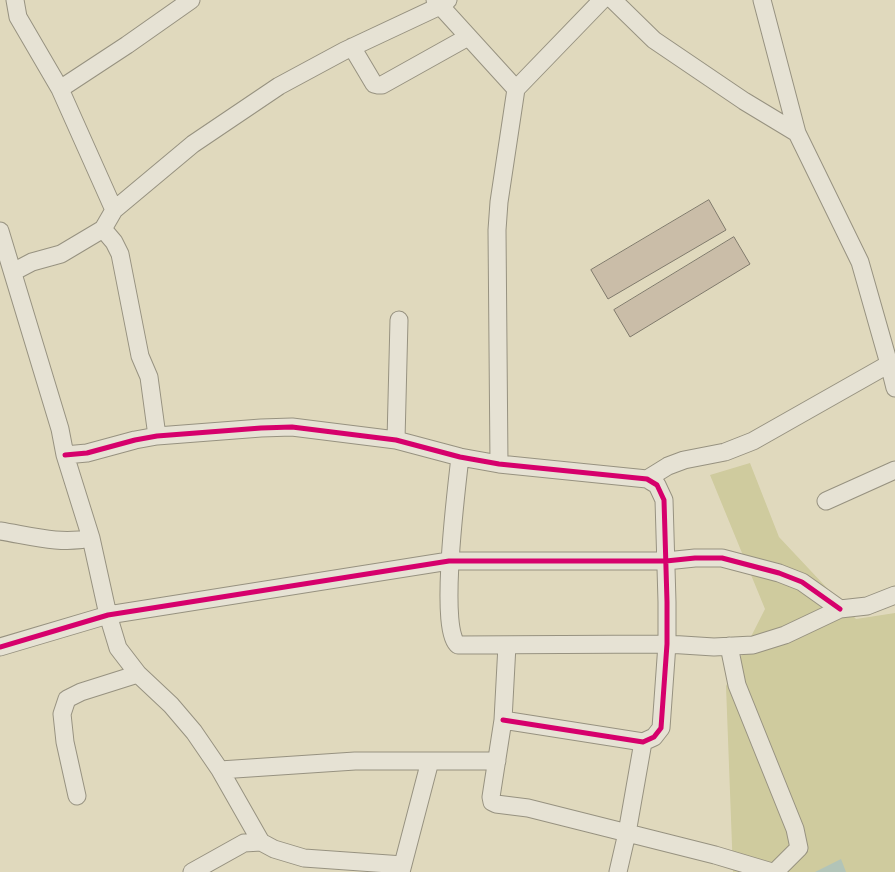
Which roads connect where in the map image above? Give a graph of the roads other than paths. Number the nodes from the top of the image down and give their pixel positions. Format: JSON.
{"nodes":[{"id":1,"x":15,"y":0,"type":"edge"},
{"id":2,"x":191,"y":0,"type":"edge"},
{"id":3,"x":602,"y":0,"type":"edge"},
{"id":4,"x":613,"y":0,"type":"edge"},
{"id":5,"x":762,"y":0,"type":"edge"},
{"id":6,"x":441,"y":2,"type":"edge"},
{"id":7,"x":468,"y":37,"type":"junction"},
{"id":8,"x":352,"y":47,"type":"junction"},
{"id":9,"x":60,"y":89,"type":"junction"},
{"id":10,"x":516,"y":89,"type":"junction"},
{"id":11,"x":797,"y":133,"type":"junction"},
{"id":12,"x":114,"y":210,"type":"junction"},
{"id":13,"x":103,"y":229,"type":"junction"},
{"id":14,"x":0,"y":232,"type":"edge"},
{"id":15,"x":13,"y":272,"type":"junction"},
{"id":16,"x":399,"y":320,"type":"dead end"},
{"id":17,"x":889,"y":364,"type":"junction"},
{"id":18,"x":895,"y":388,"type":"edge"},
{"id":19,"x":157,"y":436,"type":"junction"},
{"id":20,"x":396,"y":440,"type":"junction"},
{"id":21,"x":65,"y":455,"type":"junction"},
{"id":22,"x":460,"y":457,"type":"junction"},
{"id":23,"x":499,"y":464,"type":"junction"},
{"id":24,"x":895,"y":470,"type":"edge"},
{"id":25,"x":647,"y":479,"type":"junction"},
{"id":26,"x":826,"y":501,"type":"dead end"},
{"id":27,"x":0,"y":531,"type":"edge"},
{"id":28,"x":91,"y":538,"type":"junction"},
{"id":29,"x":449,"y":561,"type":"junction"},
{"id":30,"x":666,"y":561,"type":"junction"},
{"id":31,"x":895,"y":595,"type":"edge"},
{"id":32,"x":840,"y":609,"type":"junction"},
{"id":33,"x":108,"y":615,"type":"junction"},
{"id":34,"x":667,"y":644,"type":"junction"},
{"id":35,"x":507,"y":645,"type":"junction"},
{"id":36,"x":729,"y":646,"type":"junction"},
{"id":37,"x":0,"y":647,"type":"edge"},
{"id":38,"x":138,"y":674,"type":"junction"},
{"id":39,"x":503,"y":720,"type":"junction"},
{"id":40,"x":644,"y":742,"type":"junction"},
{"id":41,"x":430,"y":761,"type":"junction"},
{"id":42,"x":497,"y":761,"type":"junction"},
{"id":43,"x":220,"y":770,"type":"junction"},
{"id":44,"x":77,"y":796,"type":"dead end"},
{"id":45,"x":251,"y":826,"type":"junction"},
{"id":46,"x":627,"y":833,"type":"junction"},
{"id":47,"x":261,"y":842,"type":"junction"},
{"id":48,"x":244,"y":844,"type":"junction"},
{"id":49,"x":402,"y":868,"type":"edge"},
{"id":50,"x":192,"y":872,"type":"edge"},
{"id":51,"x":618,"y":872,"type":"edge"},
{"id":52,"x":772,"y":872,"type":"edge"},
{"id":53,"x":775,"y":872,"type":"edge"}],
"edges":[{"from":1,"to":9,"type":"street"},
{"from":2,"to":9,"type":"street"},
{"from":3,"to":10,"type":"street"},
{"from":4,"to":11,"type":"street"},
{"from":5,"to":11,"type":"street"},
{"from":6,"to":7,"type":"street"},
{"from":6,"to":8,"type":"street"},
{"from":7,"to":8,"type":"street"},
{"from":7,"to":10,"type":"street"},
{"from":8,"to":12,"type":"street"},
{"from":9,"to":12,"type":"street"},
{"from":10,"to":23,"type":"street"},
{"from":11,"to":17,"type":"street"},
{"from":12,"to":13,"type":"street"},
{"from":13,"to":15,"type":"street"},
{"from":13,"to":19,"type":"street"},
{"from":14,"to":15,"type":"street"},
{"from":15,"to":21,"type":"street"},
{"from":16,"to":20,"type":"street"},
{"from":17,"to":18,"type":"street"},
{"from":17,"to":25,"type":"street"},
{"from":19,"to":20,"type":"street"},
{"from":19,"to":21,"type":"street"},
{"from":20,"to":22,"type":"street"},
{"from":21,"to":28,"type":"street"},
{"from":22,"to":23,"type":"street"},
{"from":22,"to":29,"type":"street"},
{"from":23,"to":25,"type":"street"},
{"from":24,"to":26,"type":"street"},
{"from":25,"to":30,"type":"street"},
{"from":27,"to":28,"type":"street"},
{"from":28,"to":33,"type":"street"},
{"from":29,"to":30,"type":"street"},
{"from":29,"to":33,"type":"street"},
{"from":29,"to":35,"type":"street"},
{"from":30,"to":32,"type":"street"},
{"from":30,"to":34,"type":"street"},
{"from":31,"to":32,"type":"street"},
{"from":32,"to":36,"type":"street"},
{"from":33,"to":37,"type":"street"},
{"from":33,"to":38,"type":"street"},
{"from":34,"to":35,"type":"street"},
{"from":34,"to":36,"type":"street"},
{"from":34,"to":40,"type":"street"},
{"from":35,"to":39,"type":"street"},
{"from":36,"to":53,"type":"street"},
{"from":38,"to":43,"type":"street"},
{"from":38,"to":44,"type":"street"},
{"from":39,"to":40,"type":"street"},
{"from":39,"to":42,"type":"street"},
{"from":40,"to":46,"type":"street"},
{"from":41,"to":42,"type":"street"},
{"from":41,"to":43,"type":"street"},
{"from":41,"to":49,"type":"street"},
{"from":42,"to":46,"type":"street"},
{"from":43,"to":45,"type":"street"},
{"from":45,"to":47,"type":"street"},
{"from":45,"to":48,"type":"street"},
{"from":46,"to":51,"type":"street"},
{"from":46,"to":52,"type":"street"},
{"from":47,"to":48,"type":"street"},
{"from":47,"to":49,"type":"street"},
{"from":48,"to":50,"type":"street"}]}
